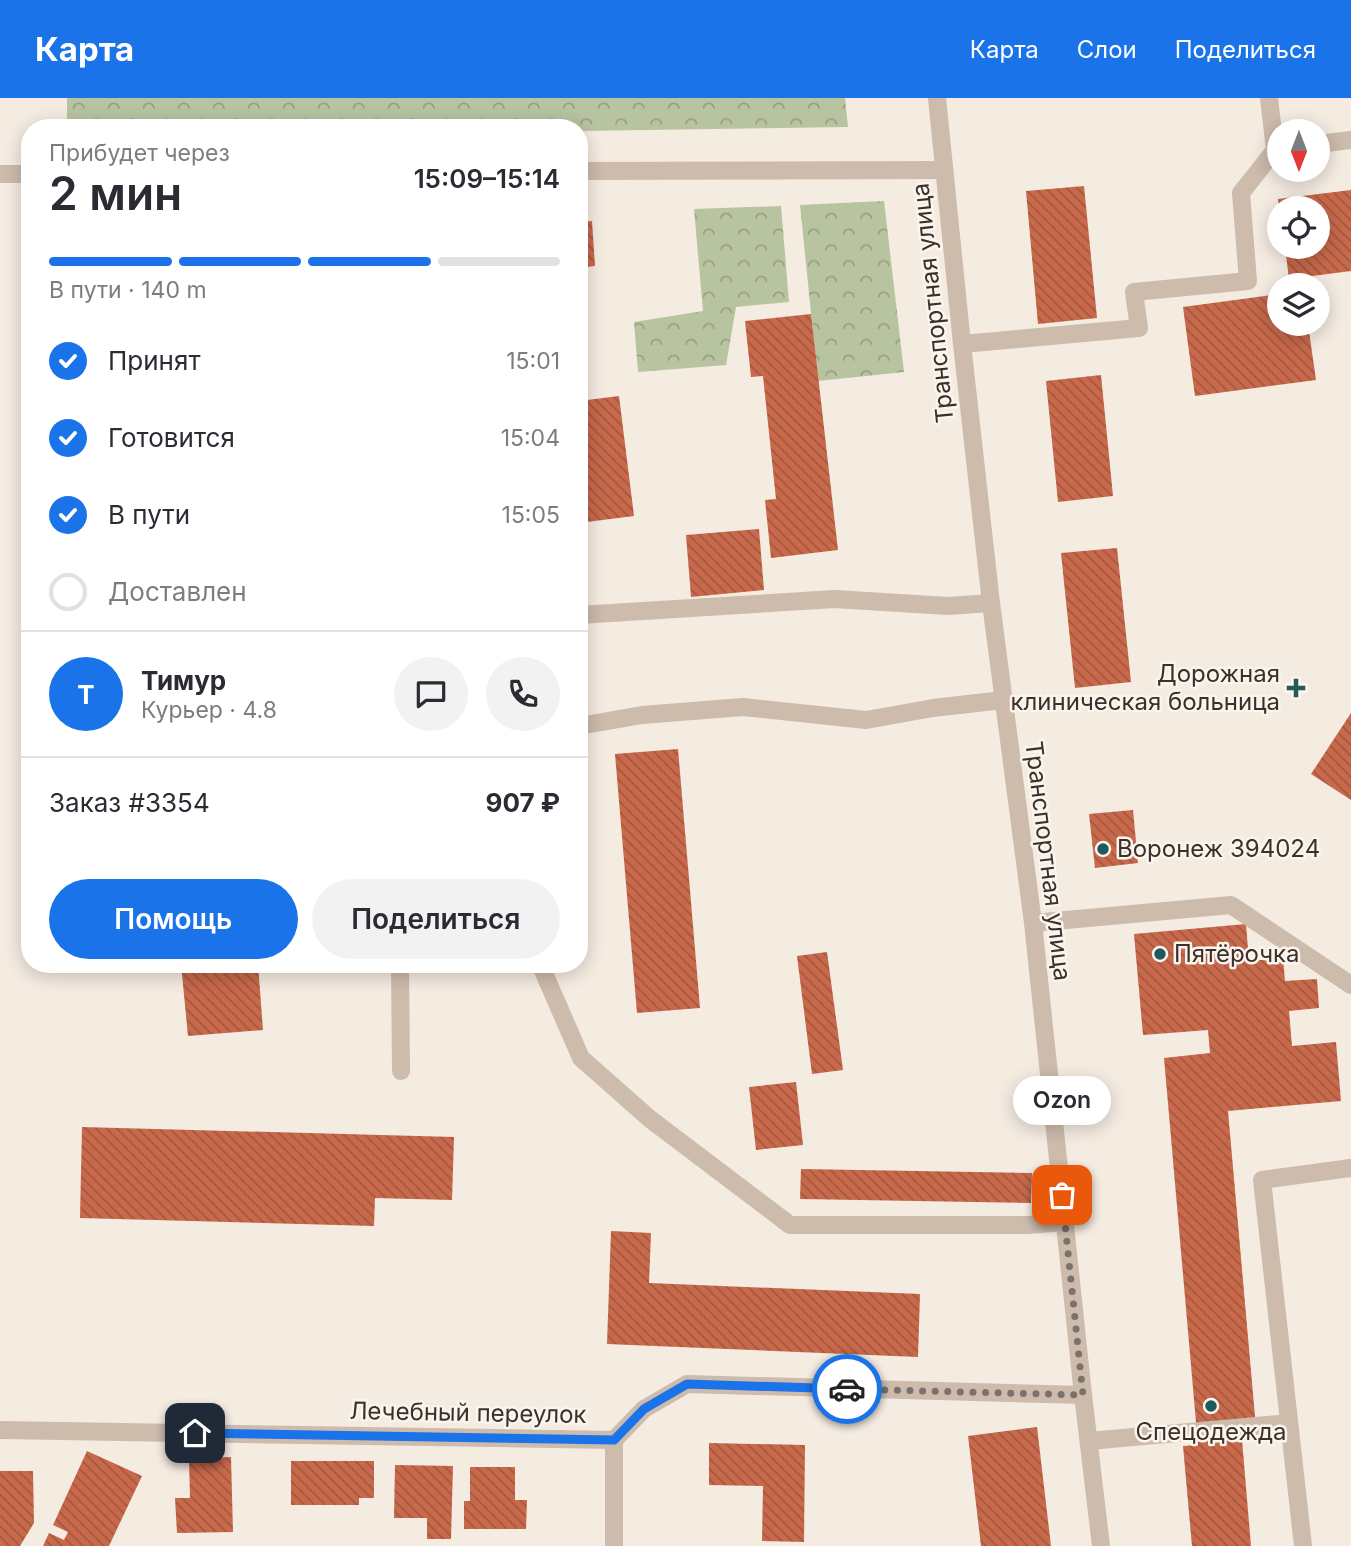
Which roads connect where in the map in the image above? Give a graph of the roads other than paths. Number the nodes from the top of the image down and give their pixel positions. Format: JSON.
{"nodes":[{"id":1,"x":937,"y":98,"type":"edge"},
{"id":2,"x":1269,"y":98,"type":"edge"},
{"id":3,"x":1272,"y":119,"type":"edge"},
{"id":4,"x":1351,"y":140,"type":"edge"},
{"id":5,"x":1330,"y":143,"type":"edge"},
{"id":6,"x":1267,"y":161,"type":"edge"},
{"id":7,"x":944,"y":170,"type":"junction"},
{"id":8,"x":588,"y":171,"type":"edge"},
{"id":9,"x":0,"y":174,"type":"edge"},
{"id":10,"x":21,"y":174,"type":"edge"},
{"id":11,"x":962,"y":344,"type":"junction"},
{"id":12,"x":991,"y":603,"type":"junction"},
{"id":13,"x":588,"y":614,"type":"edge"},
{"id":14,"x":1003,"y":700,"type":"junction"},
{"id":15,"x":588,"y":724,"type":"edge"},
{"id":16,"x":1033,"y":923,"type":"junction"},
{"id":17,"x":400,"y":973,"type":"edge"},
{"id":18,"x":544,"y":973,"type":"edge"},
{"id":19,"x":1351,"y":985,"type":"edge"},
{"id":20,"x":401,"y":1072,"type":"dead end"},
{"id":21,"x":1351,"y":1168,"type":"edge"},
{"id":22,"x":1065,"y":1222,"type":"junction"},
{"id":23,"x":1083,"y":1395,"type":"junction"},
{"id":24,"x":1289,"y":1423,"type":"junction"},
{"id":25,"x":0,"y":1430,"type":"edge"},
{"id":26,"x":614,"y":1440,"type":"junction"},
{"id":27,"x":1088,"y":1440,"type":"junction"},
{"id":28,"x":614,"y":1546,"type":"edge"},
{"id":29,"x":1101,"y":1546,"type":"edge"},
{"id":30,"x":1303,"y":1546,"type":"edge"}],
"edges":[{"from":1,"to":7,"type":"street","name":"Транспортная улица"},
{"from":2,"to":3,"type":"street"},
{"from":4,"to":5,"type":"street"},
{"from":6,"to":11,"type":"street"},
{"from":7,"to":8,"type":"street"},
{"from":7,"to":11,"type":"street","name":"Транспортная улица"},
{"from":9,"to":10,"type":"street"},
{"from":11,"to":12,"type":"street","name":"Транспортная улица"},
{"from":12,"to":13,"type":"street"},
{"from":12,"to":14,"type":"street","name":"Транспортная улица"},
{"from":14,"to":15,"type":"street"},
{"from":14,"to":16,"type":"street","name":"Транспортная улица"},
{"from":16,"to":19,"type":"street"},
{"from":16,"to":22,"type":"street","name":"Транспортная улица"},
{"from":17,"to":20,"type":"street"},
{"from":18,"to":22,"type":"street"},
{"from":21,"to":24,"type":"street"},
{"from":22,"to":23,"type":"street","name":"Транспортная улица"},
{"from":23,"to":26,"type":"street","name":"Лечебный переулок"},
{"from":23,"to":27,"type":"street","name":"Транспортная улица"},
{"from":24,"to":27,"type":"street"},
{"from":24,"to":30,"type":"street"},
{"from":25,"to":26,"type":"street","name":"Лечебный переулок"},
{"from":26,"to":28,"type":"street"},
{"from":27,"to":29,"type":"street","name":"Транспортная улица"}]}
